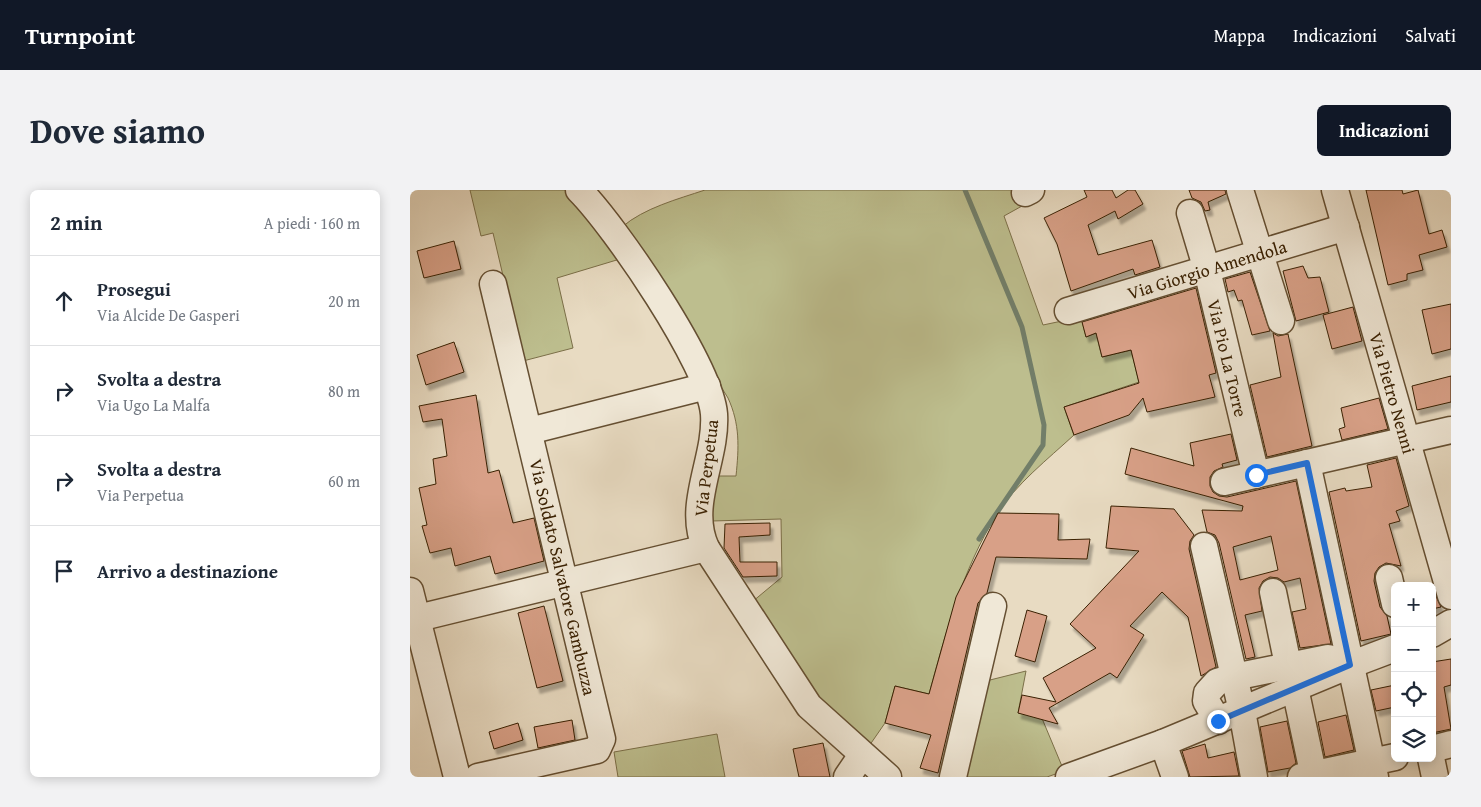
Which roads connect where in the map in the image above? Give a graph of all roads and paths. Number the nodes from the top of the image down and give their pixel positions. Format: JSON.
{"nodes":[{"id":1,"x":579,"y":190,"type":"edge"},
{"id":2,"x":1240,"y":190,"type":"edge"},
{"id":3,"x":1335,"y":190,"type":"edge"},
{"id":4,"x":1190,"y":213,"type":"dead end"},
{"id":5,"x":1346,"y":227,"type":"junction"},
{"id":6,"x":1260,"y":254,"type":"junction"},
{"id":7,"x":1207,"y":270,"type":"junction"},
{"id":8,"x":493,"y":284,"type":"dead end"},
{"id":9,"x":1068,"y":311,"type":"dead end"},
{"id":10,"x":1281,"y":321,"type":"dead end"},
{"id":11,"x":707,"y":386,"type":"junction"},
{"id":12,"x":1451,"y":415,"type":"edge"},
{"id":13,"x":1451,"y":430,"type":"edge"},
{"id":14,"x":529,"y":431,"type":"junction"},
{"id":15,"x":1405,"y":433,"type":"junction"},
{"id":16,"x":1307,"y":463,"type":"junction"},
{"id":17,"x":1256,"y":475,"type":"junction"},
{"id":18,"x":1224,"y":482,"type":"dead end"},
{"id":19,"x":1204,"y":546,"type":"dead end"},
{"id":20,"x":706,"y":548,"type":"junction"},
{"id":21,"x":1389,"y":578,"type":"dead end"},
{"id":22,"x":565,"y":581,"type":"junction"},
{"id":23,"x":1391,"y":587,"type":"edge"},
{"id":24,"x":410,"y":591,"type":"edge"},
{"id":25,"x":1273,"y":592,"type":"dead end"},
{"id":26,"x":1451,"y":596,"type":"edge"},
{"id":27,"x":993,"y":606,"type":"dead end"},
{"id":28,"x":414,"y":619,"type":"edge"},
{"id":29,"x":1451,"y":623,"type":"edge"},
{"id":30,"x":1436,"y":632,"type":"edge"},
{"id":31,"x":1436,"y":640,"type":"edge"},
{"id":32,"x":1451,"y":642,"type":"edge"},
{"id":33,"x":1391,"y":650,"type":"edge"},
{"id":34,"x":1350,"y":665,"type":"junction"},
{"id":35,"x":1234,"y":677,"type":"junction"},
{"id":36,"x":1291,"y":677,"type":"junction"},
{"id":37,"x":1242,"y":711,"type":"junction"},
{"id":38,"x":1218,"y":721,"type":"junction"},
{"id":39,"x":1163,"y":743,"type":"junction"},
{"id":40,"x":1451,"y":744,"type":"edge"},
{"id":41,"x":1436,"y":748,"type":"edge"},
{"id":42,"x":862,"y":755,"type":"junction"},
{"id":43,"x":1432,"y":762,"type":"edge"},
{"id":44,"x":1381,"y":765,"type":"edge"},
{"id":45,"x":1310,"y":776,"type":"edge"},
{"id":46,"x":457,"y":777,"type":"edge"},
{"id":47,"x":478,"y":777,"type":"edge"},
{"id":48,"x":847,"y":777,"type":"edge"},
{"id":49,"x":888,"y":777,"type":"edge"},
{"id":50,"x":953,"y":777,"type":"edge"},
{"id":51,"x":1069,"y":777,"type":"edge"},
{"id":52,"x":1175,"y":777,"type":"edge"},
{"id":53,"x":1254,"y":777,"type":"edge"},
{"id":54,"x":1435,"y":777,"type":"edge"}],
"edges":[{"from":1,"to":11,"type":"street","name":"Via Perpetua"},
{"from":2,"to":6,"type":"street"},
{"from":3,"to":5,"type":"street","name":"Via Pietro Nenni"},
{"from":4,"to":7,"type":"street","name":"Via Pio La Torre"},
{"from":5,"to":6,"type":"street","name":"Via Giorgio Amendola"},
{"from":5,"to":15,"type":"street","name":"Via Pietro Nenni"},
{"from":6,"to":7,"type":"street","name":"Via Giorgio Amendola"},
{"from":6,"to":10,"type":"street"},
{"from":7,"to":9,"type":"street","name":"Via Giorgio Amendola"},
{"from":7,"to":17,"type":"street","name":"Via Pio La Torre"},
{"from":8,"to":14,"type":"street","name":"Via Soldato Salvatore Gambuzza"},
{"from":11,"to":14,"type":"street"},
{"from":11,"to":20,"type":"street","name":"Via Perpetua"},
{"from":12,"to":15,"type":"street"},
{"from":13,"to":15,"type":"street"},
{"from":14,"to":22,"type":"street","name":"Via Soldato Salvatore Gambuzza"},
{"from":15,"to":16,"type":"street"},
{"from":15,"to":26,"type":"street","name":"Via Pietro Nenni"},
{"from":16,"to":17,"type":"street"},
{"from":16,"to":34,"type":"street"},
{"from":17,"to":18,"type":"street"},
{"from":19,"to":35,"type":"street"},
{"from":20,"to":22,"type":"street"},
{"from":20,"to":42,"type":"street","name":"Via Perpetua"},
{"from":21,"to":23,"type":"street"},
{"from":22,"to":28,"type":"street"},
{"from":22,"to":47,"type":"street","name":"Via Soldato Salvatore Gambuzza"},
{"from":24,"to":28,"type":"street"},
{"from":25,"to":36,"type":"street"},
{"from":27,"to":50,"type":"street"},
{"from":28,"to":46,"type":"street"},
{"from":29,"to":30,"type":"street"},
{"from":31,"to":32,"type":"street"},
{"from":33,"to":34,"type":"street"},
{"from":34,"to":36,"type":"street"},
{"from":34,"to":44,"type":"street"},
{"from":35,"to":36,"type":"street"},
{"from":35,"to":37,"type":"street"},
{"from":35,"to":38,"type":"street"},
{"from":36,"to":37,"type":"street"},
{"from":36,"to":45,"type":"street"},
{"from":37,"to":38,"type":"street"},
{"from":37,"to":53,"type":"street"},
{"from":38,"to":39,"type":"street"},
{"from":39,"to":51,"type":"street"},
{"from":39,"to":52,"type":"street"},
{"from":40,"to":41,"type":"street"},
{"from":42,"to":48,"type":"street"},
{"from":42,"to":49,"type":"street","name":"Via Perpetua"},
{"from":43,"to":54,"type":"street"},
{"from":44,"to":45,"type":"street"}]}
